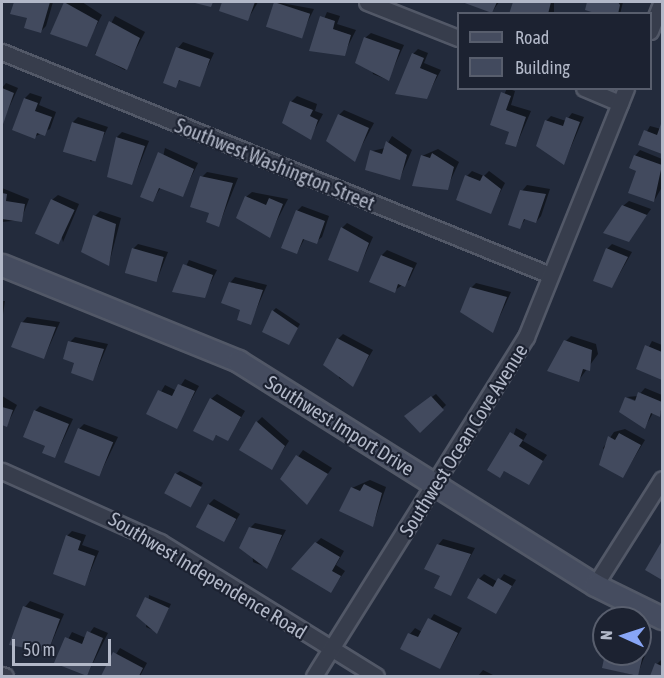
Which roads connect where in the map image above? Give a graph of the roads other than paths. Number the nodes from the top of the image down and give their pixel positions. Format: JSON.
{"nodes":[{"id":1,"x":367,"y":2,"type":"edge"},
{"id":2,"x":663,"y":2,"type":"edge"},
{"id":3,"x":652,"y":29,"type":"edge"},
{"id":4,"x":457,"y":37,"type":"edge"},
{"id":5,"x":2,"y":52,"type":"edge"},
{"id":6,"x":594,"y":90,"type":"edge"},
{"id":7,"x":623,"y":96,"type":"edge"},
{"id":8,"x":2,"y":265,"type":"edge"},
{"id":9,"x":550,"y":275,"type":"junction"},
{"id":10,"x":2,"y":471,"type":"edge"},
{"id":11,"x":663,"y":479,"type":"edge"},
{"id":12,"x":437,"y":486,"type":"junction"},
{"id":13,"x":595,"y":585,"type":"junction"},
{"id":14,"x":663,"y":618,"type":"edge"},
{"id":15,"x":331,"y":648,"type":"junction"},
{"id":16,"x":314,"y":676,"type":"edge"},
{"id":17,"x":376,"y":676,"type":"edge"}],
"edges":[{"from":1,"to":4,"type":"street"},
{"from":2,"to":3,"type":"street"},
{"from":5,"to":9,"type":"street","name":"Southwest Washington Street"},
{"from":6,"to":7,"type":"street"},
{"from":7,"to":9,"type":"street","name":"Southwest Ocean Cove Avenue"},
{"from":8,"to":12,"type":"street","name":"Southwest Import Drive"},
{"from":9,"to":12,"type":"street","name":"Southwest Ocean Cove Avenue"},
{"from":10,"to":15,"type":"street","name":"Southwest Independence Road"},
{"from":11,"to":13,"type":"street"},
{"from":12,"to":13,"type":"street","name":"Southwest Import Drive"},
{"from":12,"to":15,"type":"street","name":"Southwest Ocean Cove Avenue"},
{"from":13,"to":14,"type":"street","name":"Southwest Import Drive"},
{"from":15,"to":16,"type":"street","name":"Southwest Ocean Cove Avenue"},
{"from":15,"to":17,"type":"street","name":"Southwest Independence Road"}]}
